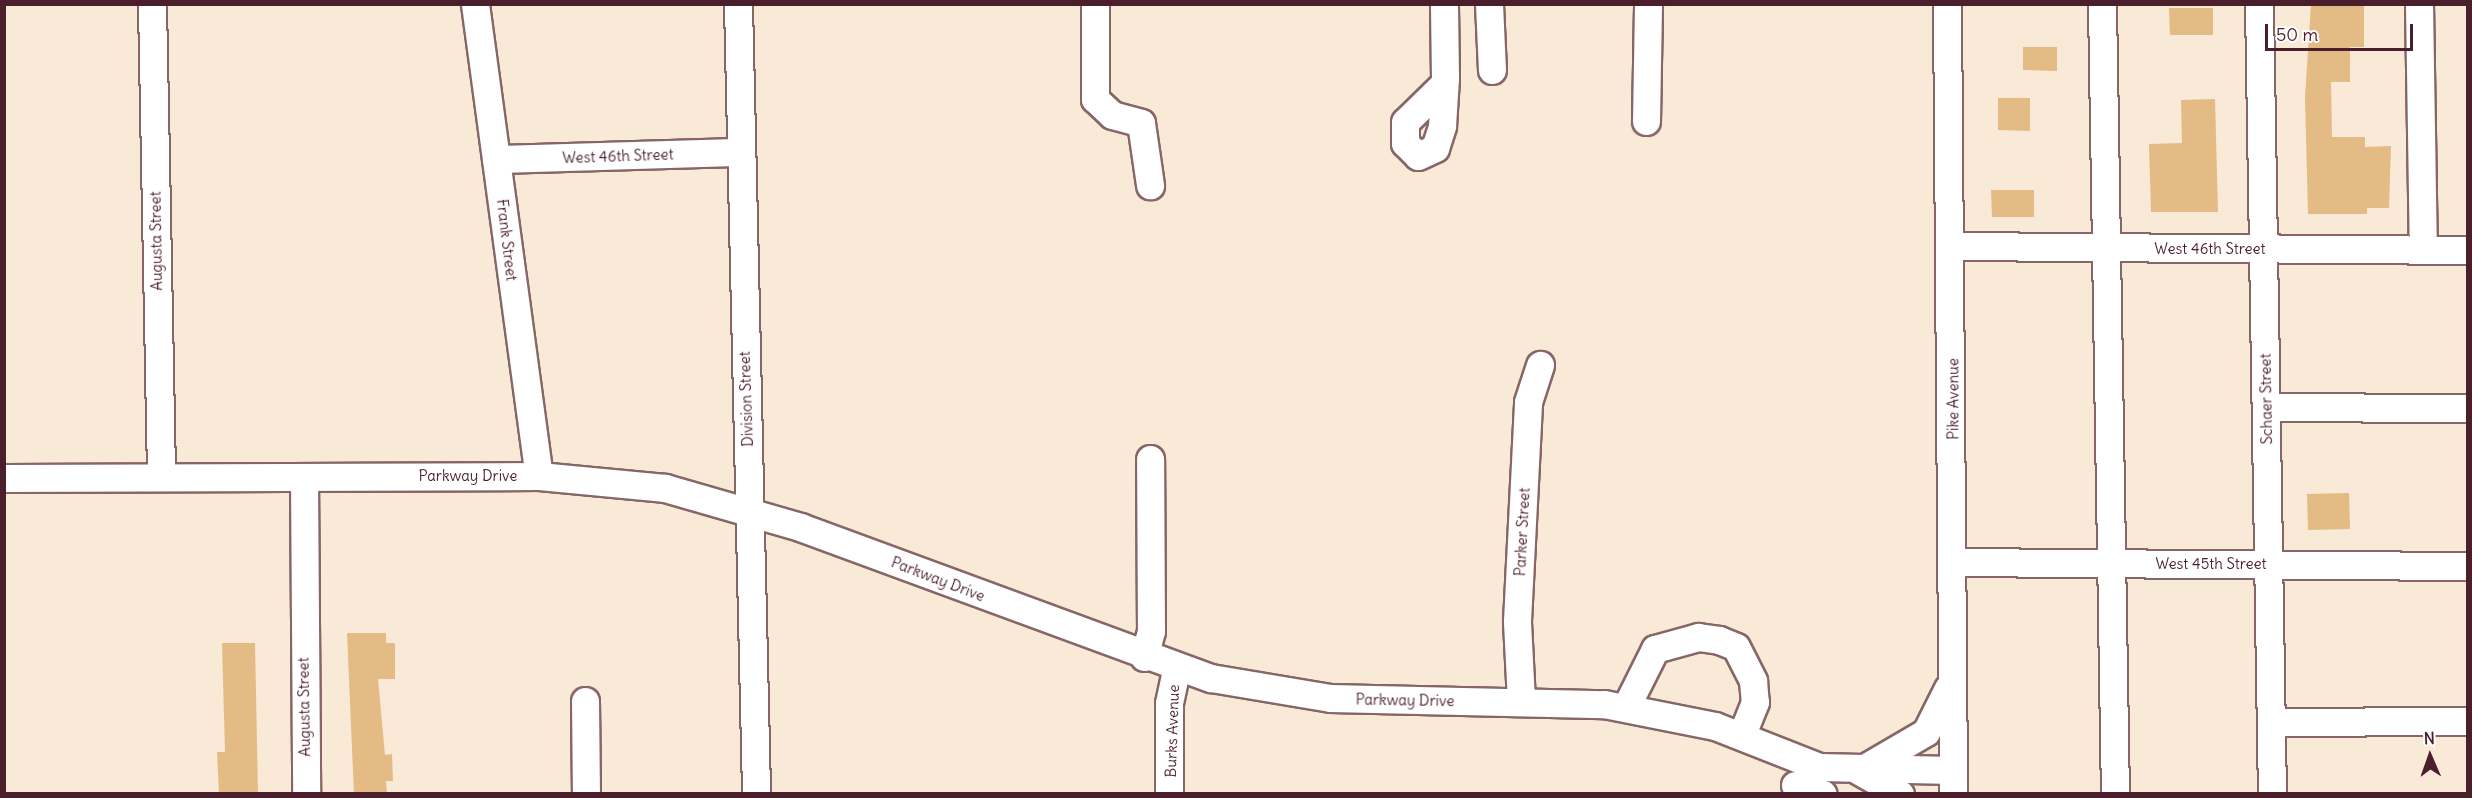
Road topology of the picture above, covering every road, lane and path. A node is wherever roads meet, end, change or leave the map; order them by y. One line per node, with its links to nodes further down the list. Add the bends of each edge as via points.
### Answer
1 (152, 4): 28 (street, Augusta Street)
2 (475, 4): 16 (street, Frank Street)
3 (738, 4): 15 (street, Division Street)
4 (1095, 4): 17 (street, via 1095,99 1112,116 1141,123)
5 (1444, 4): 13 (street)
6 (1489, 4): 12 (street)
7 (1648, 4): 14 (street)
8 (1947, 4): 18 (street, Pike Avenue)
9 (2102, 4): 19 (street)
10 (2259, 4): 20 (street, Schaer Street)
11 (2419, 4): 21 (street)
12 (1492, 70)
13 (1444, 84)
14 (1646, 121)
15 (739, 152): 16 (street, West 46th Street); 31 (street, Division Street)
16 (496, 159): 27 (street, Frank Street)
17 (1150, 185)
18 (1952, 246): 19 (street, West 46th Street); 32 (street, Pike Avenue)
19 (2108, 249): 20 (street, West 46th Street); 33 (street)
20 (2264, 249): 21 (street, West 46th Street); 24 (street, Schaer Street)
21 (2423, 249): 22 (street, West 46th Street)
22 (2468, 249)
23 (1540, 365): 40 (street, Parker Street, via 1528,402 1517,621)
24 (2266, 407): 25 (street); 34 (street, Schaer Street)
25 (2468, 408)
26 (1150, 459): 36 (street, via 1151,631)
27 (539, 476): 29 (street, Parkway Drive); 31 (street, Parkway Drive, via 665,489)
28 (161, 477): 29 (street, Parkway Drive); 30 (street, Parkway Drive)
29 (303, 477): 48 (street, Augusta Street)
30 (4, 478)
31 (749, 510): 36 (street, Parkway Drive); 50 (street, Division Street)
32 (1954, 562): 33 (street, West 45th Street); 38 (street, Pike Avenue)
33 (2108, 564): 34 (street, West 45th Street); 54 (street)
34 (2268, 565): 35 (street, West 45th Street); 42 (street, Schaer Street)
35 (2468, 566)
36 (1144, 657): 37 (street, Parkway Drive)
37 (1176, 669): 40 (street, Parkway Drive, via 1330,698); 51 (street, Burks Avenue, via 1169,703)
38 (1953, 670): 45 (street, Parkway Drive, via 1943,706 1926,732 1901,751); 46 (street, Pike Avenue)
39 (585, 701): 49 (street)
40 (1521, 701): 41 (street, Parkway Drive)
41 (1626, 707): 44 (street, Parkway Drive); 44 (street, via 1655,649 1698,637 1719,640 1736,647 1753,681 1755,702)
42 (2271, 722): 43 (street); 55 (street, Schaer Street)
43 (2468, 722)
44 (1742, 735): 45 (street, Parkway Drive, via 1820,766)
45 (1858, 770): 46 (street, Parkway Drive); 53 (street, Parkway Drive)
46 (1953, 782)
47 (1795, 785): 52 (street)
48 (306, 794)
49 (586, 794)
50 (756, 794)
51 (1169, 794)
52 (1823, 794)
53 (1900, 794)
54 (2115, 794)
55 (2272, 794)

